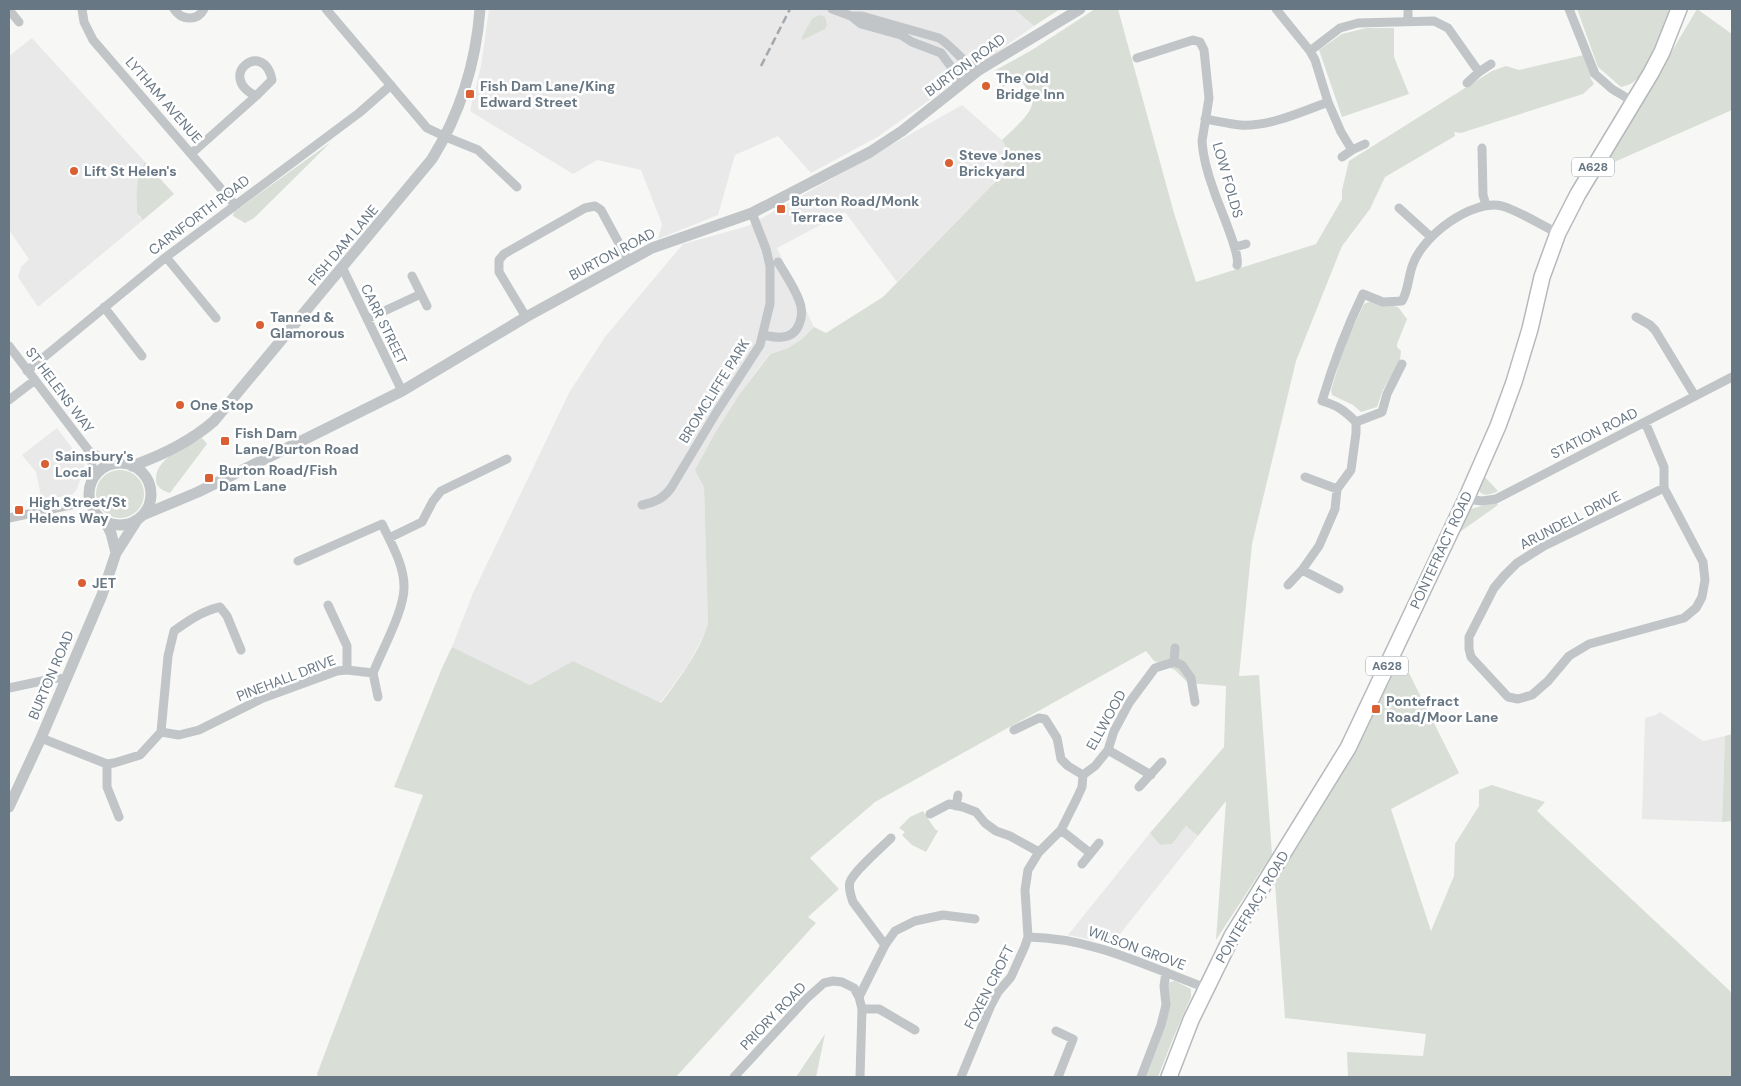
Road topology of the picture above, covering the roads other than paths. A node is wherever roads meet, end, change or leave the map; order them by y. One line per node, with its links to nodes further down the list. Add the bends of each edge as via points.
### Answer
1 (82, 9): 32 (street, LYTHAM AVENUE, via 93,40)
2 (174, 9): 3 (street, via 180,16 189,18 198,16)
3 (204, 9)
4 (326, 9): 22 (street)
5 (480, 9): 28 (street, FISH DAM LANE, via 469,76)
6 (832, 9): 13 (street)
7 (1080, 9): 19 (street, BURTON ROAD)
8 (1276, 9): 16 (street)
9 (1408, 9): 14 (street)
10 (1569, 9): 25 (street, via 1595,74)
11 (1679, 9): 39 (highway, PONTEFRACT ROAD / A628, via 1651,73)
12 (9, 11): 15 (street)
13 (851, 16): 19 (street, via 862,16 939,38); 23 (street, via 861,24 901,35 941,52 952,68)
14 (1408, 21): 16 (street, via 1358,22 1331,34); 20 (street, via 1434,22 1448,28)
15 (19, 22)
16 (1310, 52): 26 (street)
17 (1137, 58): 27 (street, LOW FOLDS, via 1192,40 1200,42 1208,83)
18 (1491, 64): 20 (street)
19 (979, 70): 23 (street, BURTON ROAD)
20 (1479, 72): 21 (street)
21 (1467, 83)
22 (391, 85): 28 (street, via 427,128); 35 (street, CARNFORTH ROAD, via 359,113)
23 (958, 86): 38 (street, BURTON ROAD, via 870,152)
24 (256, 96): 32 (street)
25 (1627, 98)
26 (1328, 102): 27 (street, via 1260,124 1240,125); 31 (street)
27 (1206, 118): 42 (street, LOW FOLDS, via 1202,148 1213,189)
28 (446, 137): 34 (street, via 478,150); 47 (street, FISH DAM LANE)
29 (1364, 144): 31 (street)
30 (1482, 148): 36 (street)
31 (1352, 150): 33 (street)
32 (192, 153): 35 (street, LYTHAM AVENUE)
33 (1342, 157)
34 (518, 187)
35 (235, 205): 43 (street, CARNFORTH ROAD)
36 (1486, 206): 39 (street, via 1502,206); 40 (street, via 1456,217)
37 (1399, 208): 40 (street)
38 (752, 213): 44 (street, BURTON ROAD, via 664,243); 56 (street, BROMCLIFFE PARK, via 770,266 770,304)
39 (1558, 233): 78 (highway, PONTEFRACT ROAD / A628, via 1542,277 1507,404)
40 (1431, 237): 66 (street, via 1413,263 1402,301 1383,302 1363,294 1346,329 1322,401 1343,409)
41 (1246, 244): 42 (street)
42 (1235, 247): 46 (street, LOW FOLDS)
43 (166, 257): 51 (street, CARNFORTH ROAD); 53 (street)
44 (628, 260): 54 (street, BURTON ROAD); 54 (street, via 601,210 595,206 585,208 504,254 499,260 499,272)
45 (778, 262): 56 (street, via 799,300 801,319 798,328 784,338)
46 (1237, 265)
47 (343, 269): 55 (street, CARR STREET); 69 (street, FISH DAM LANE, via 214,421)
48 (412, 276): 49 (street)
49 (421, 294): 50 (street); 55 (street)
50 (427, 306)
51 (104, 307): 58 (street); 60 (street, CARNFORTH ROAD)
52 (1636, 317): 64 (street, via 1655,330)
53 (216, 318)
54 (526, 318): 63 (street, BURTON ROAD)
55 (367, 319): 63 (street, CARR STREET)
56 (763, 335): 81 (street, BROMCLIFFE PARK, via 754,355 671,488 664,497)
57 (9, 346): 60 (street, ST HELENS WAY)
58 (142, 356)
59 (1402, 364): 66 (street, via 1382,412)
60 (27, 371): 62 (street, ST HELENS WAY)
61 (1732, 377): 64 (street, STATION ROAD)
62 (35, 380): 65 (street); 68 (street, ST HELENS WAY)
63 (402, 391): 80 (street, BURTON ROAD)
64 (1696, 396): 67 (street, STATION ROAD)
65 (9, 400)
66 (1356, 422): 77 (street, via 1351,470)
67 (1645, 422): 76 (street, ARUNDELL DRIVE, via 1664,467); 78 (street, STATION ROAD, via 1496,499)
68 (89, 451): 71 (street, ST HELENS WAY); 74 (street, ST HELENS WAY)
69 (160, 456): 72 (street, FISH DAM LANE); 75 (street, FISH DAM LANE)
70 (507, 458): 85 (street, via 441,491 422,522)
71 (113, 464): 72 (street); 74 (street)
72 (132, 466): 75 (street)
73 (1305, 477): 77 (street)
74 (93, 479): 79 (street)
75 (148, 483): 80 (street, via 159,496); 82 (street, via 150,502)
76 (1664, 488): 76 (street, ARUNDELL DRIVE, via 1544,546 1517,564 1494,588 1469,637 1469,649 1472,657 1508,697 1518,699 1532,695 1569,656 1590,644 1684,618 1696,608 1704,589 1703,562)
77 (1338, 489): 88 (street, via 1336,509 1319,546)
78 (1466, 499): 125 (highway, PONTEFRACT ROAD / A628, via 1348,748 1235,931)
79 (90, 501): 83 (street); 84 (street)
80 (176, 502): 82 (street, BURTON ROAD)
81 (642, 505)
82 (140, 517): 84 (street, via 121,525); 86 (street, BURTON ROAD)
83 (9, 518)
84 (105, 521): 86 (street)
85 (389, 538): 87 (street, via 382,524); 96 (street, via 404,586 399,610)
86 (116, 553): 97 (street, BURTON ROAD)
87 (298, 561)
88 (1302, 570): 89 (street); 90 (street)
89 (1288, 585)
90 (1339, 589)
91 (328, 605): 95 (street, via 346,646)
92 (1175, 648): 94 (street)
93 (241, 650): 102 (street, via 220,607 194,617 174,631 168,656)
94 (1174, 662): 100 (street, via 1182,665 1191,678); 104 (street, ELLWOOD, via 1155,668 1129,703 1114,730)
95 (348, 670): 96 (street, PINEHALL DRIVE); 102 (street, PINEHALL DRIVE, via 336,670 263,698 200,730 179,735)
96 (373, 673): 99 (street)
97 (66, 679): 98 (street, via 56,678); 103 (street, BURTON ROAD)
98 (9, 688)
99 (378, 697)
100 (1195, 702)
101 (1014, 730): 107 (street, via 1039,718 1045,719 1057,738 1060,759)
102 (161, 732): 106 (street, via 140,755)
103 (41, 738): 106 (street); 112 (street, BURTON ROAD)
104 (1108, 750): 107 (street, ELLWOOD); 108 (street)
105 (1162, 762): 108 (street)
106 (107, 764): 114 (street, via 107,787)
107 (1083, 775): 115 (street, via 1082,787)
108 (1151, 775): 109 (street)
109 (1139, 788)
110 (958, 795): 111 (street)
111 (956, 806): 113 (street, via 949,804); 118 (street, via 976,812 996,831)
112 (9, 807)
113 (930, 814)
114 (119, 818)
115 (1061, 830): 118 (street); 119 (street)
116 (891, 838): 123 (street, via 849,883 853,902)
117 (1099, 843): 119 (street)
118 (1039, 852): 122 (street, via 1028,870 1025,890)
119 (1090, 853): 120 (street)
120 (1082, 864)
121 (975, 919): 123 (street, via 943,915 915,921 895,931)
122 (1028, 937): 124 (street, WILSON GROVE, via 1063,939 1094,946); 132 (street, FOXEN CROFT, via 1015,969 991,1005)
123 (885, 945): 126 (street)
124 (1166, 972): 125 (street, WILSON GROVE); 134 (street, via 1166,1005)
125 (1206, 988): 135 (highway, PONTEFRACT ROAD / A628)
126 (859, 997): 127 (street); 130 (street, PRIORY ROAD, via 854,988 842,982 824,983)
127 (862, 1009): 128 (street, via 878,1010); 131 (street)
128 (915, 1030)
129 (1056, 1031): 133 (street, via 1073,1039)
130 (734, 1077)
131 (860, 1077)
132 (961, 1077)
133 (1058, 1077)
134 (1141, 1077)
135 (1169, 1077)

